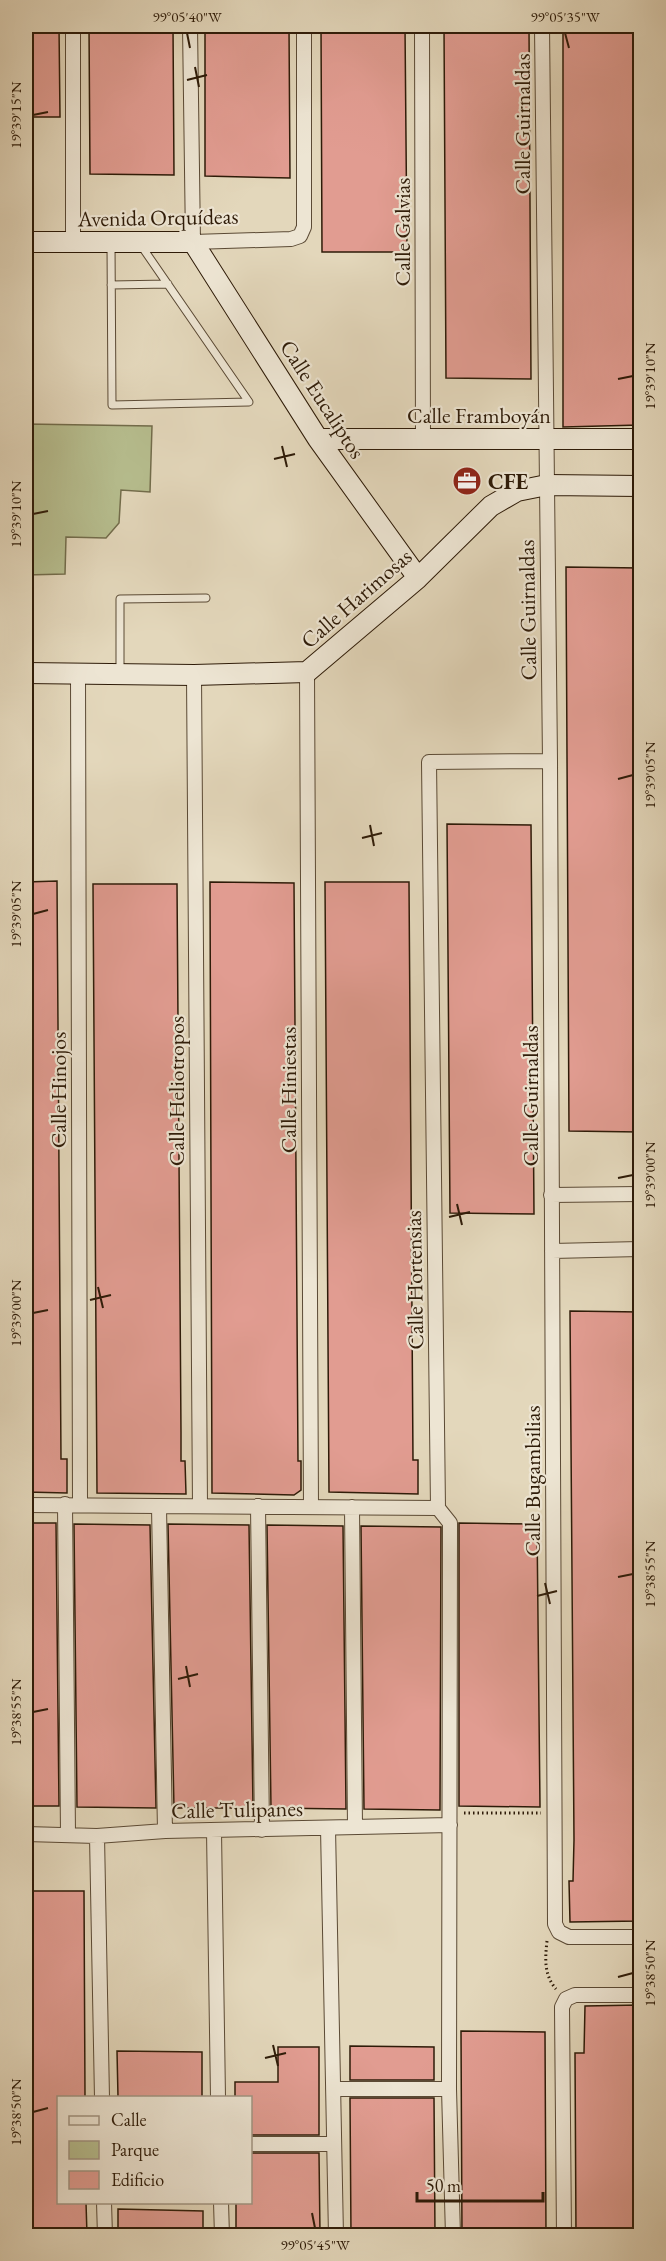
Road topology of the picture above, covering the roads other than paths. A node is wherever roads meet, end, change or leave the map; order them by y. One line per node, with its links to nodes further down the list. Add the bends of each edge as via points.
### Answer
1 (73, 26): 10 (street)
2 (190, 26): 9 (street)
3 (304, 26): 9 (street, Avenida Orquídeas, via 304,227 300,236)
4 (422, 26): 14 (street, Calle Galvias)
5 (542, 26): 15 (street, Calle Guirnaldas)
6 (26, 242): 10 (street, Avenida Orquídeas)
7 (111, 242): 8 (street, Avenida Orquídeas); 10 (street, Avenida Orquídeas); 12 (lane)
8 (139, 242): 9 (street, Avenida Orquídeas); 11 (lane)
9 (193, 242): 13 (street, Calle Eucaliptos)
10 (73, 243)
11 (168, 284): 12 (lane); 12 (lane, via 249,402 112,405)
12 (111, 285)
13 (318, 439): 14 (street, Calle Framboyán); 19 (street, Calle Eucaliptos)
14 (423, 439): 15 (street, Calle Framboyán)
15 (546, 439): 16 (street, Calle Framboyán); 17 (street, Calle Guirnaldas)
16 (640, 439)
17 (547, 485): 18 (street, Calle Harimosas); 19 (street, Calle Harimosas, via 517,491 491,506); 26 (street, Calle Guirnaldas)
18 (640, 486)
19 (418, 578): 21 (street, Calle Harimosas)
20 (206, 598): 24 (lane, via 120,599)
21 (307, 672): 25 (street, Calle Harimosas); 37 (street, Calle Hiniestas)
22 (26, 673): 23 (street, Calle Harimosas)
23 (78, 674): 24 (street, Calle Harimosas); 33 (street, Calle Hinojos)
24 (120, 674): 25 (street, Calle Harimosas)
25 (194, 675): 34 (street, Calle Heliotropos)
26 (550, 761): 28 (street, Calle Guirnaldas); 39 (street, Calle Hortensias, via 429,762)
27 (640, 1194): 28 (street, Calle Guirnaldas)
28 (551, 1195): 30 (street, Calle Guirnaldas)
29 (640, 1249): 30 (street)
30 (552, 1251): 49 (street, Calle Bugambilias, via 555,1924 559,1932 569,1937)
31 (26, 1504): 32 (street)
32 (65, 1504): 33 (street); 47 (street)
33 (80, 1505): 36 (street)
34 (200, 1506): 35 (street); 36 (street)
35 (258, 1506): 37 (street); 43 (street)
36 (159, 1507): 44 (street)
37 (311, 1507): 38 (street)
38 (352, 1507): 39 (street); 41 (street)
39 (438, 1508): 40 (street, via 450,1523)
40 (450, 1819): 41 (street, Calle Tulipanes); 52 (street)
41 (355, 1827): 42 (street, Calle Tulipanes)
42 (328, 1828): 43 (street, Calle Tulipanes); 51 (street)
43 (262, 1830): 45 (street, Calle Tulipanes)
44 (165, 1831): 45 (street, Calle Tulipanes); 48 (street, Calle Tulipanes)
45 (214, 1831): 54 (street)
46 (26, 1834): 47 (street, Calle Tulipanes)
47 (68, 1834): 48 (street, Calle Tulipanes)
48 (97, 1836): 53 (street)
49 (640, 1936)
50 (640, 1995): 63 (street, via 575,1995 566,1999 562,2007)
51 (333, 2089): 52 (street); 56 (street)
52 (449, 2089): 62 (street)
53 (102, 2096)
54 (218, 2096)
55 (252, 2144): 56 (street)
56 (334, 2144): 61 (street)
57 (104, 2204): 59 (street)
58 (221, 2204): 60 (street)
59 (105, 2235)
60 (222, 2235)
61 (336, 2235)
62 (453, 2235)
63 (564, 2235)

